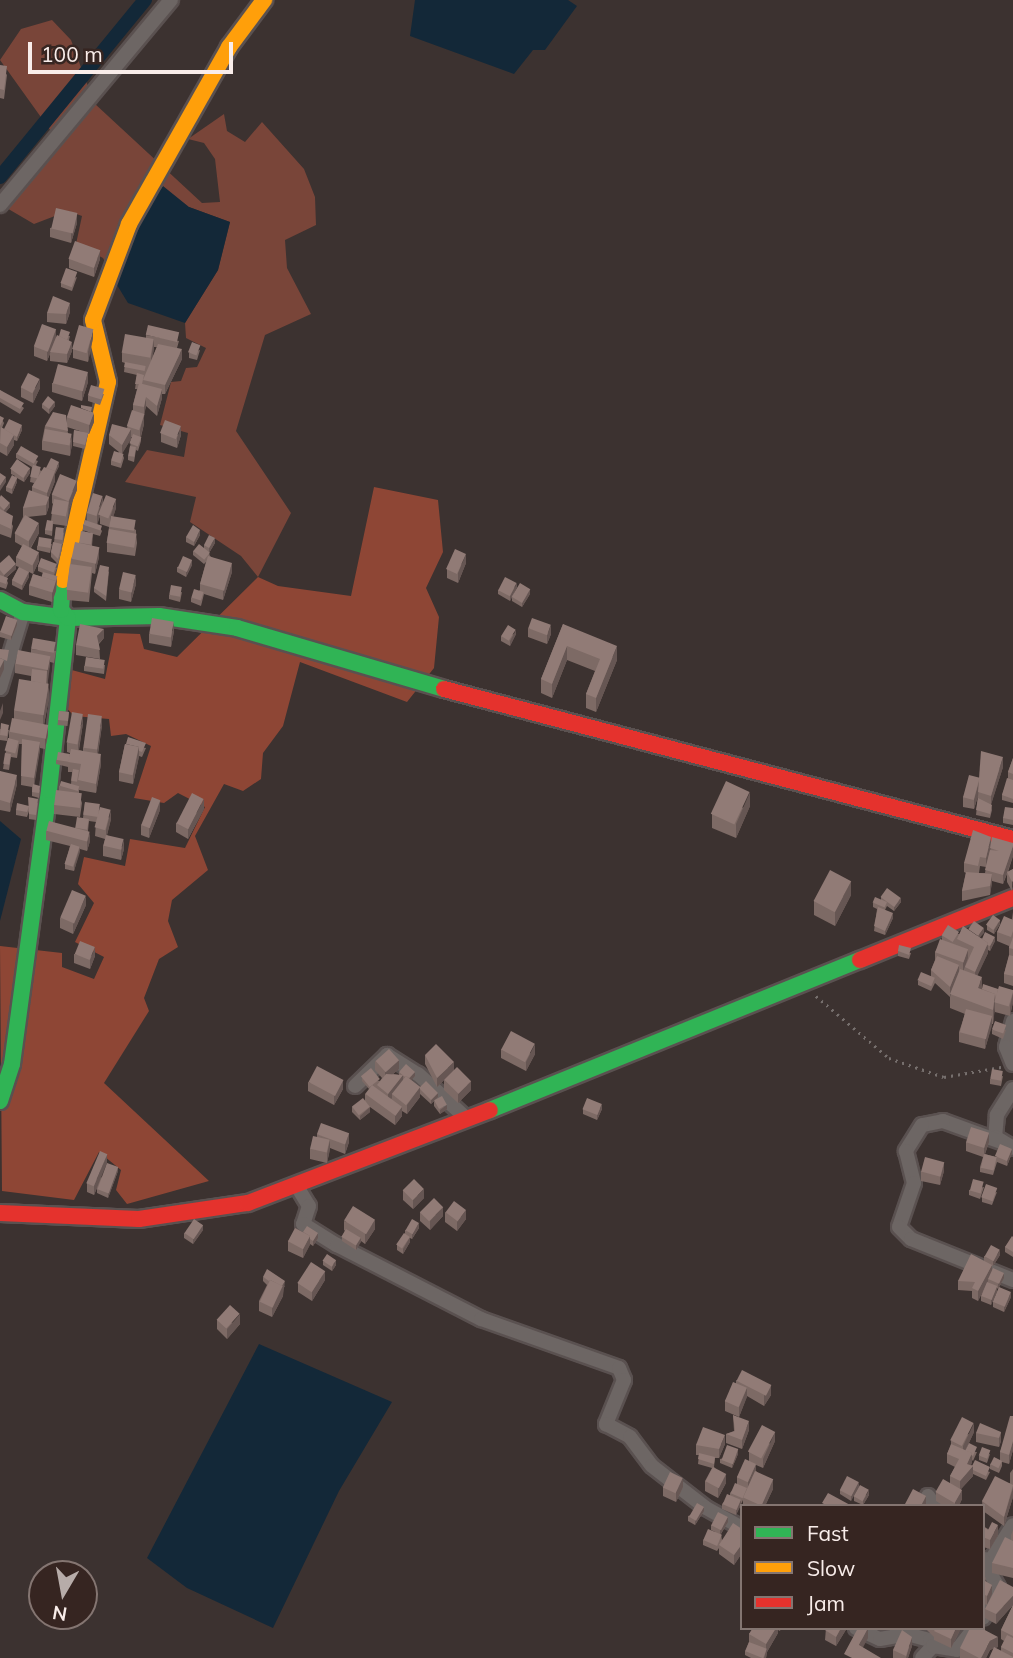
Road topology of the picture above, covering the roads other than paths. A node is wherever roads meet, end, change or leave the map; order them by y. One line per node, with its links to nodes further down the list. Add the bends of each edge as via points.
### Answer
1 (172, 0): 3 (street)
2 (264, 0): 6 (street, via 229,47 129,224 93,320 108,382 62,571 61,610)
3 (0, 205)
4 (0, 600): 5 (street)
5 (23, 612): 6 (street); 7 (street)
6 (68, 618): 8 (street, via 159,616 237,628 512,709); 14 (street, via 12,1063)
7 (0, 688)
8 (1013, 839)
9 (1006, 907): 15 (street, via 792,983)
10 (1013, 1021): 11 (street, via 1006,1047)
11 (1013, 1064)
12 (355, 1086): 15 (street, via 387,1055 418,1074)
13 (1013, 1088): 16 (street, via 997,1115 995,1137)
14 (0, 1101)
15 (466, 1118): 17 (street)
16 (1007, 1145): 19 (street, via 943,1121 922,1125 906,1150 914,1184 899,1227 911,1239)
17 (298, 1188): 18 (street, via 248,1203 139,1219); 21 (street, via 309,1206 303,1224 337,1245 481,1319 618,1368 624,1380 606,1424 630,1437 652,1466 706,1508)
18 (0, 1213)
19 (1013, 1280)
20 (1013, 1525): 22 (street, via 991,1559)
21 (740, 1527)
22 (985, 1559)
23 (985, 1562): 24 (street, via 999,1587)
24 (985, 1614)
25 (860, 1630): 27 (street, via 880,1639 916,1635)
26 (972, 1630): 27 (street, via 957,1650)
27 (933, 1646): 28 (street)
28 (922, 1658)

